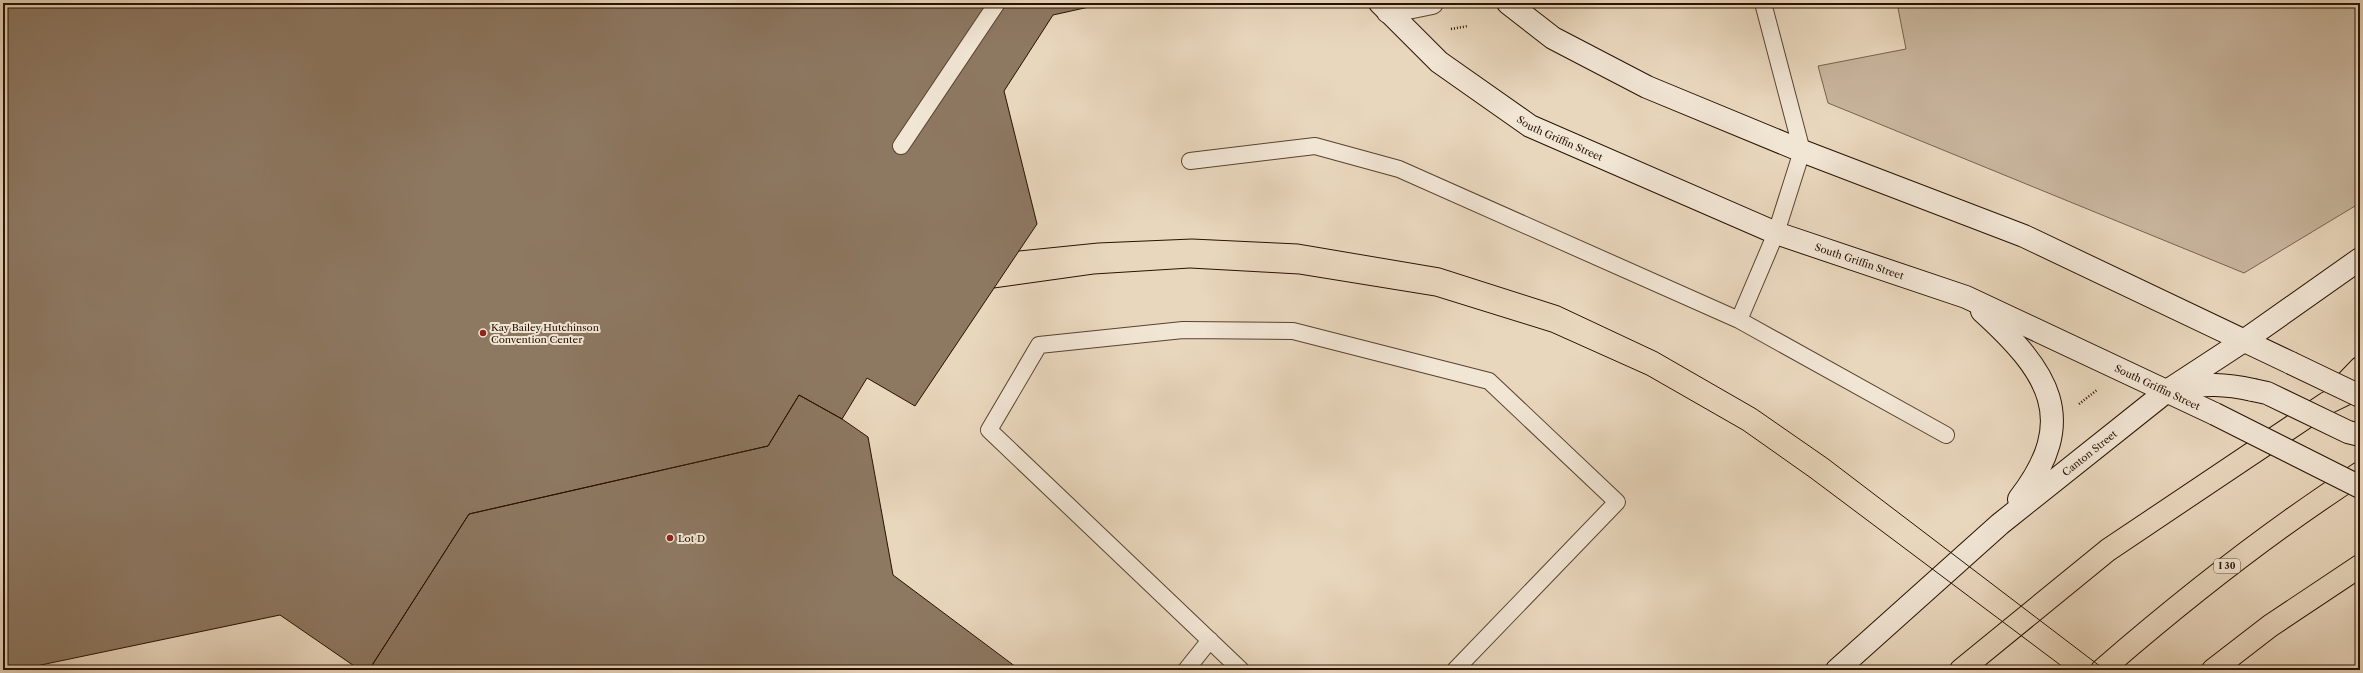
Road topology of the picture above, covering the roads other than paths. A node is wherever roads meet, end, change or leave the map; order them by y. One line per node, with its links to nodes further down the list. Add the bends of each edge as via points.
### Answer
1 (997, 3): 6 (lane)
2 (1432, 3): 5 (main road)
3 (1508, 3): 7 (main road, via 1552,38 1641,83)
4 (1763, 3): 7 (lane)
5 (1384, 8): 9 (main road, South Griffin Street, via 1439,62 1530,126)
6 (901, 146)
7 (1802, 151): 9 (lane); 13 (main road, via 2024,236)
8 (1190, 161): 12 (lane, via 1315,146 1399,169)
9 (1776, 233): 11 (main road, South Griffin Street); 12 (lane)
10 (2360, 259): 13 (main road, Canton Street)
11 (1966, 297): 16 (main road, South Griffin Street); 23 (main road, via 2011,338 2036,369 2053,411 2051,443 2034,480)
12 (1739, 320): 20 (lane)
13 (2245, 340): 16 (main road, Canton Street); 17 (main road, bridge)
14 (2360, 368): 18 (highway)
15 (2360, 387): 18 (highway)
16 (2167, 391): 19 (main road, bridge, via 2200,384 2230,384 2267,393 2348,432); 22 (main road, South Griffin Street, bridge); 23 (main road, Canton Street)
17 (2360, 396)
18 (2326, 403): 30 (highway, via 2108,550)
19 (2360, 434)
20 (1946, 435)
21 (2360, 473): 31 (highway, I 30, via 2299,512 2192,592)
22 (2360, 487)
23 (2000, 524): 29 (main road, Canton Street)
24 (2360, 566): 32 (highway, via 2270,626)
25 (1210, 640): 26 (lane); 27 (lane); 28 (lane, via 989,430 1039,345 1183,330 1292,331 1489,381 1617,502)
26 (1186, 670)
27 (1241, 670)
28 (1455, 670)
29 (1837, 670)
30 (1961, 670)
31 (2102, 670)
32 (2213, 670)

